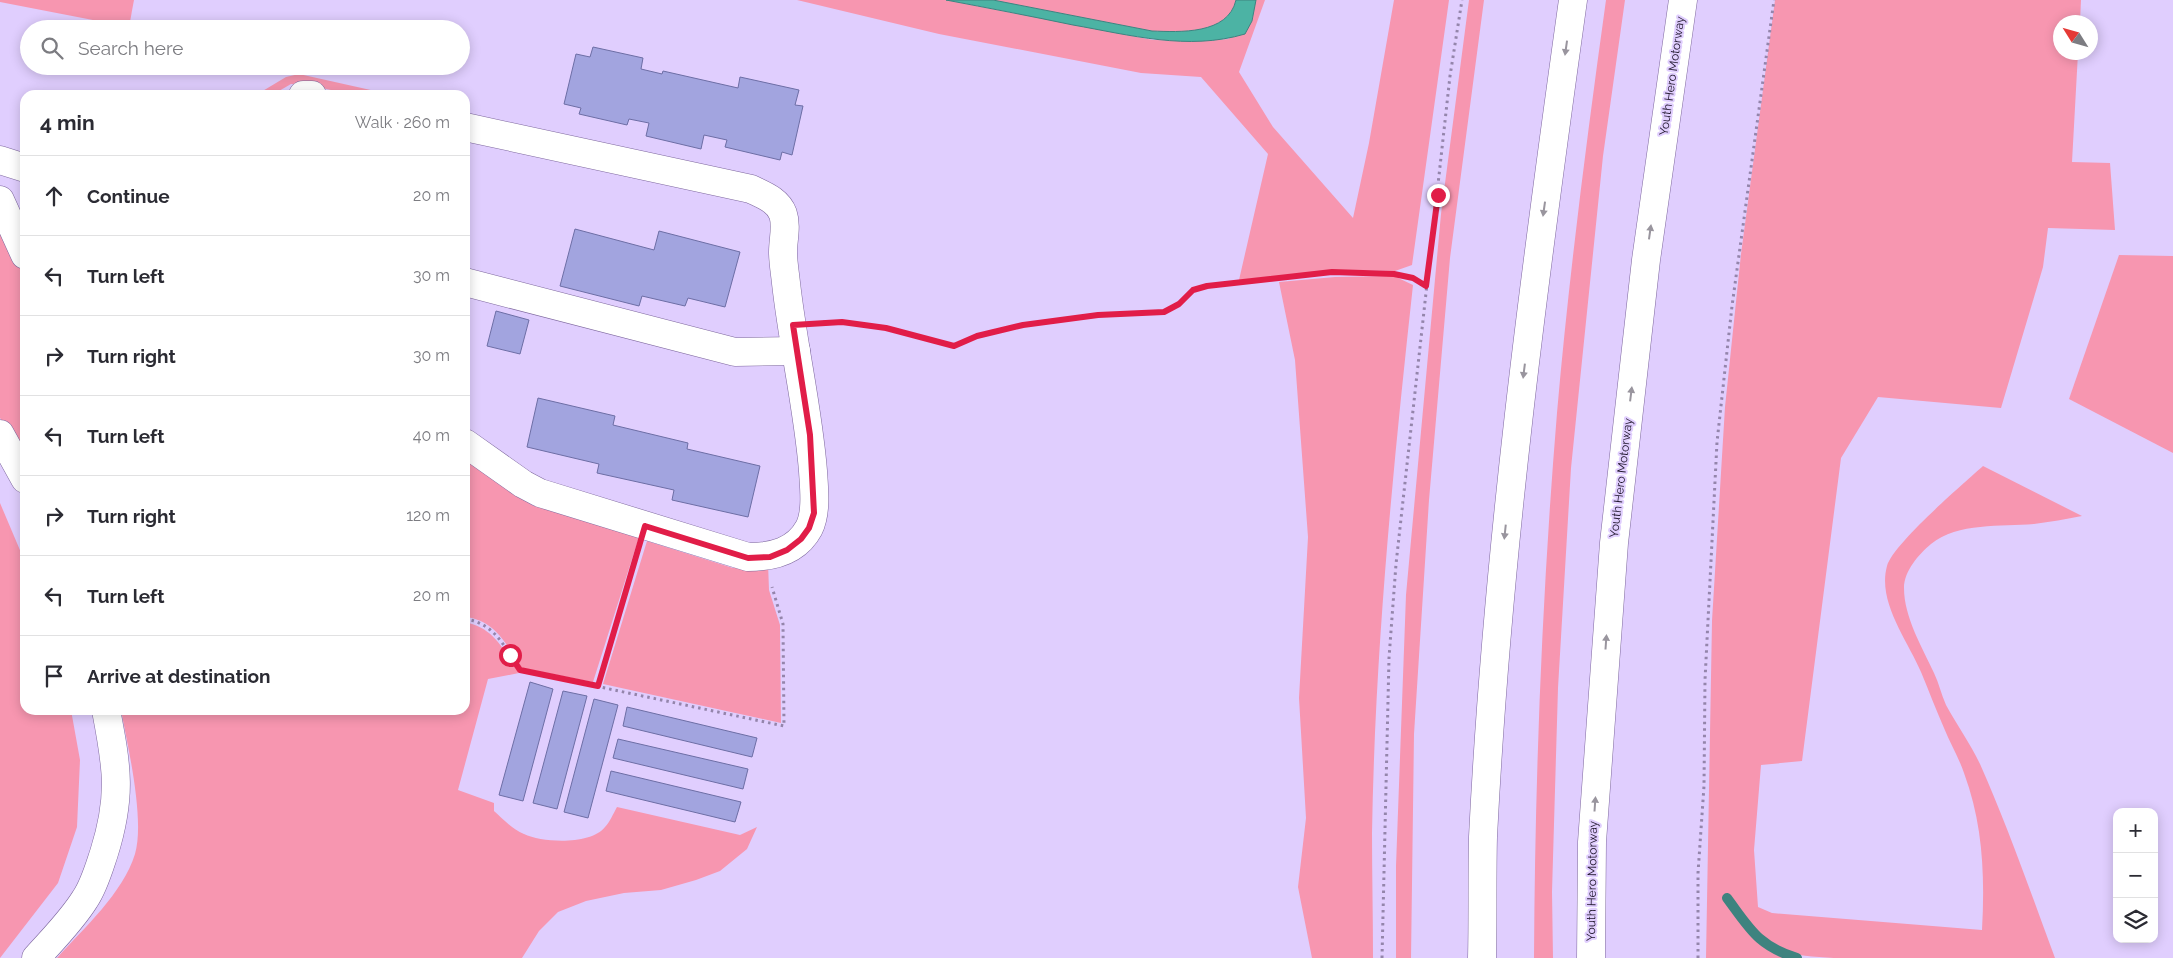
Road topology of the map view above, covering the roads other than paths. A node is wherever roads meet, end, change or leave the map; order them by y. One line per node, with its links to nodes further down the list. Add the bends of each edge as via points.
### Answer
1 (1572, 0): 15 (main road, one-way to 15, via 1538,246 1505,533 1483,838)
2 (1683, 0): 16 (main road, Youth Hero Motorway, one-way to 2, via 1592,842 1614,543 1646,260)
3 (470, 128): 9 (main road, via 751,189 778,204 783,214 784,261)
4 (0, 160): 5 (main road)
5 (20, 166)
6 (0, 200): 7 (main road)
7 (20, 244)
8 (470, 283): 9 (main road, via 735,352)
9 (794, 338): 11 (main road, via 810,435 814,513 801,539 770,557 748,558 540,493)
10 (0, 434): 12 (main road)
11 (470, 447)
12 (20, 470)
13 (107, 715): 14 (main road, via 116,763 116,799 111,830 86,899)
14 (36, 958)
15 (1482, 958)
16 (1591, 958)

